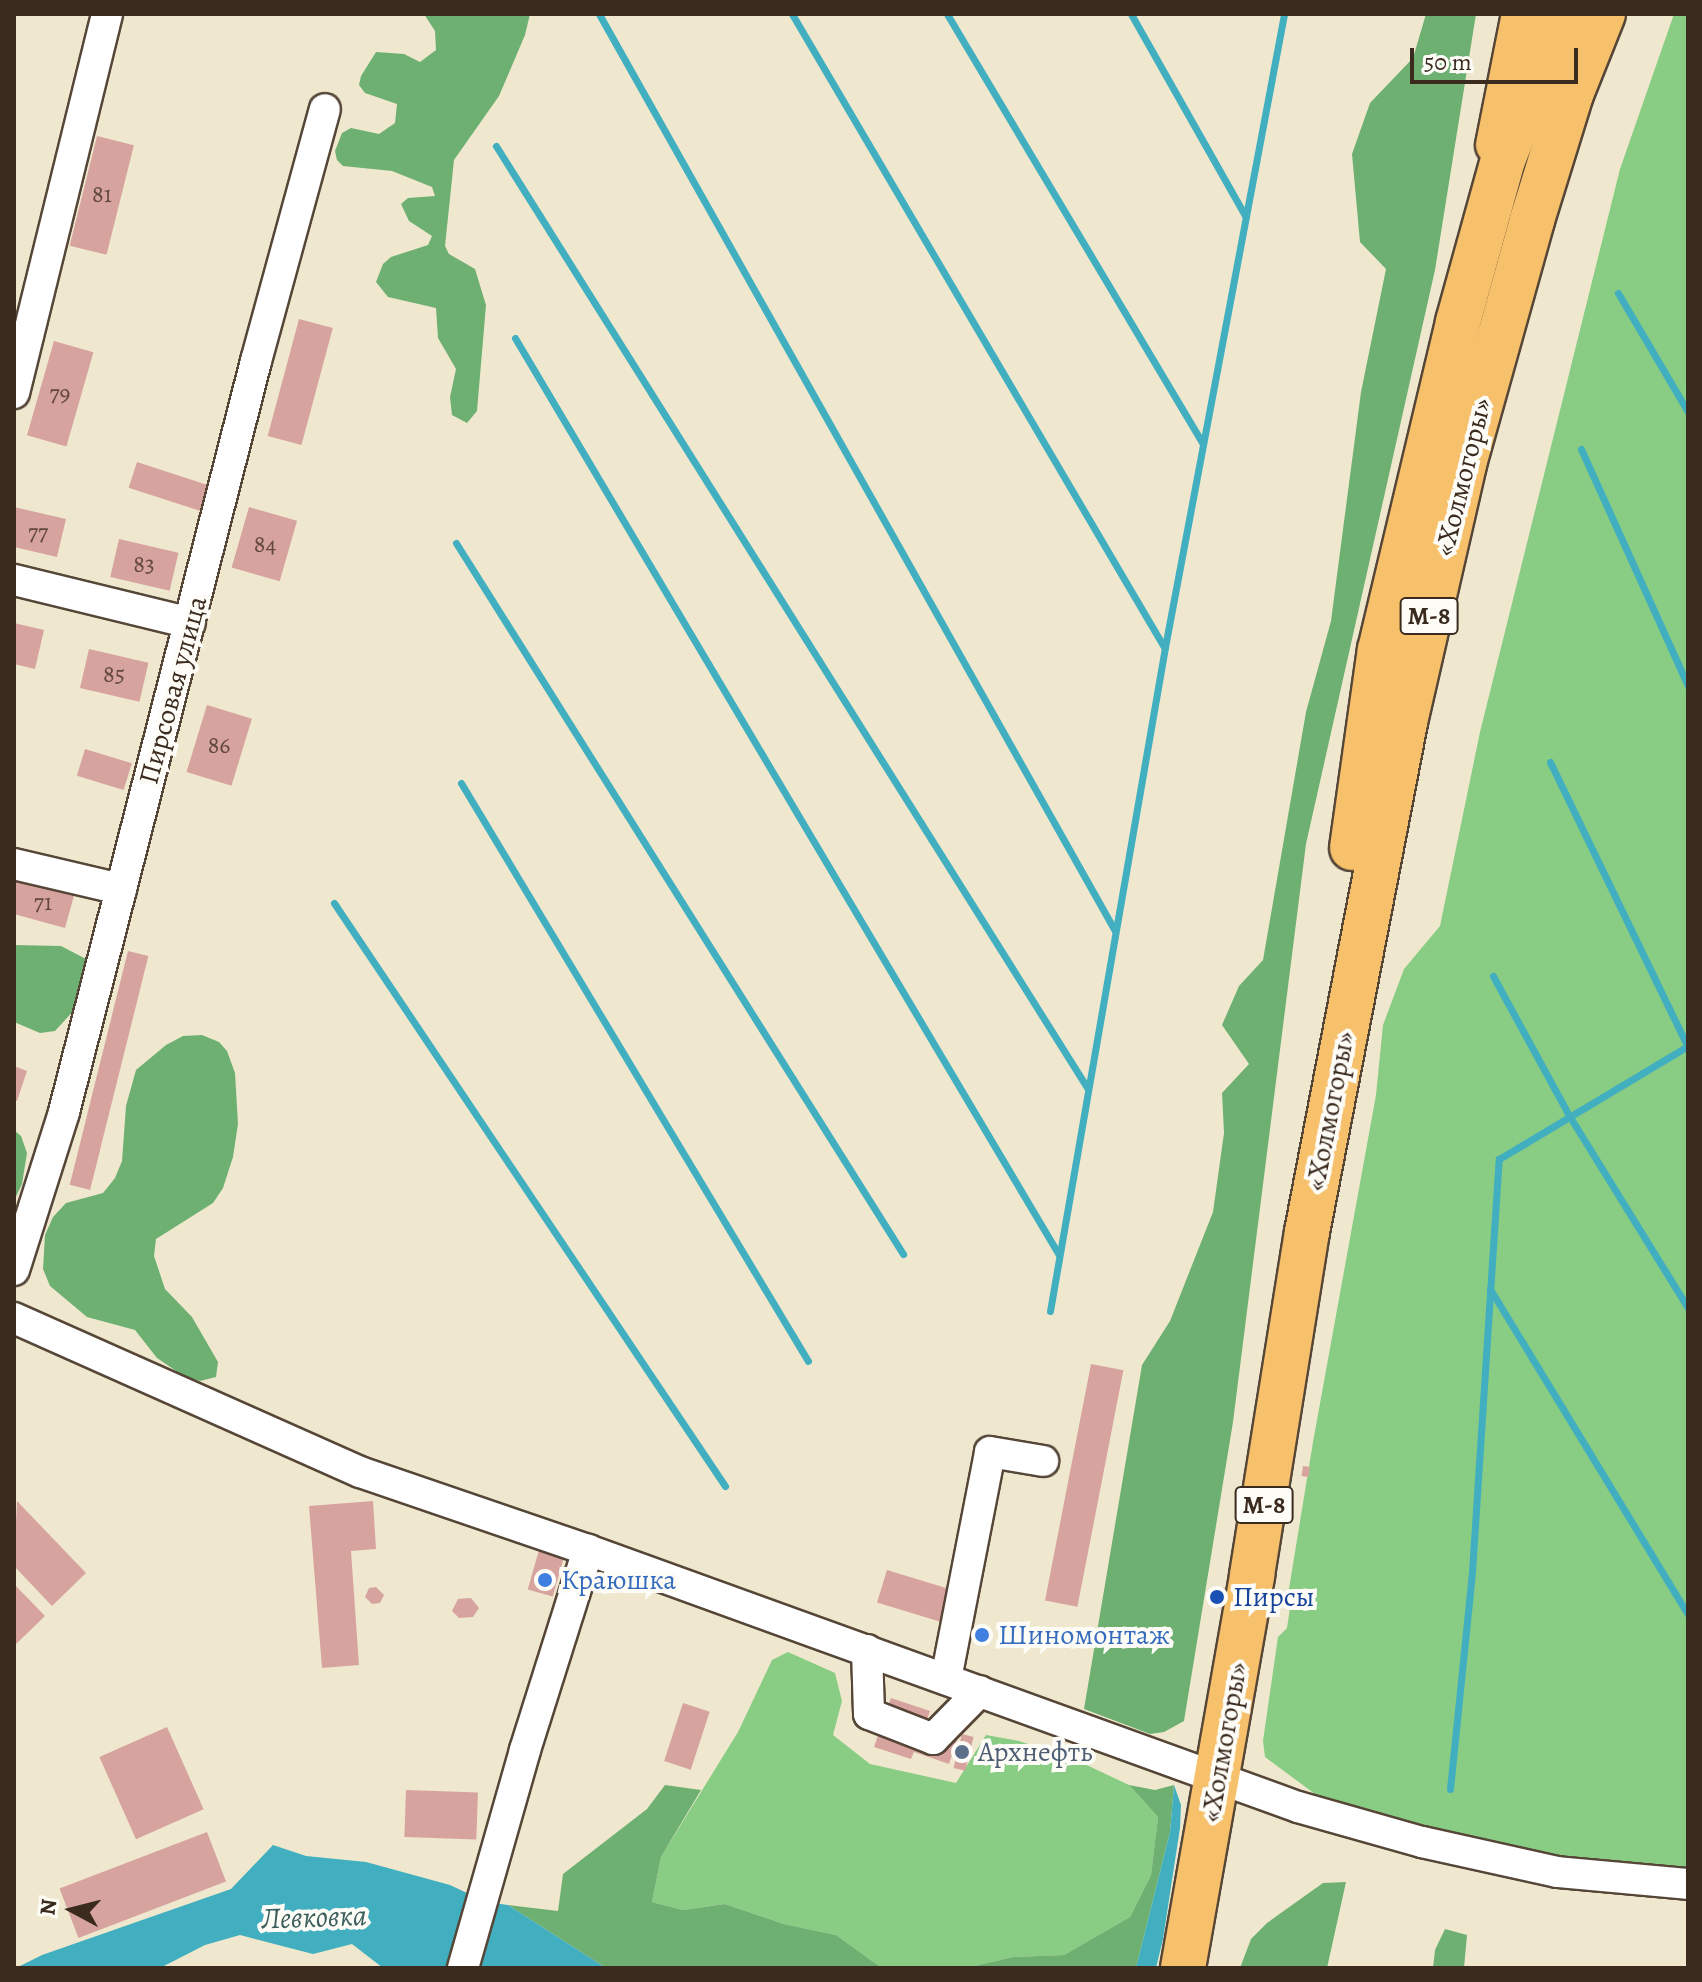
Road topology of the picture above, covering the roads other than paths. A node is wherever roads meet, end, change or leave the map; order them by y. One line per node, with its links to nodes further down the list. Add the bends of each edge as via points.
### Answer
1 (107, 14): 7 (street)
2 (1521, 14): 6 (main road)
3 (1561, 14): 6 (highway, «Холмогоры», via 1503,160)
4 (1603, 14): 12 (highway, «Холмогоры» / М-8, via 1571,94 1532,220 1464,464 1405,722)
5 (325, 109): 9 (street, Пирсовая улица)
6 (1458, 322): 12 (highway, «Холмогоры» / М-8, via 1380,650 1342,917)
7 (14, 393)
8 (14, 580): 9 (street)
9 (190, 623): 11 (street, Пирсовая улица)
10 (14, 864): 11 (street)
11 (121, 889): 13 (street, Пирсовая улица, via 64,1112)
12 (1307, 1232): 20 (highway, «Холмогоры» / М-8)
13 (14, 1270)
14 (14, 1318): 16 (street, via 360,1472)
15 (1043, 1461): 18 (street, via 990,1452)
16 (588, 1550): 17 (street); 22 (street)
17 (867, 1650): 18 (street); 19 (street, via 869,1714 933,1739)
18 (946, 1679): 19 (street)
19 (980, 1691): 20 (street)
20 (1218, 1777): 21 (street, via 1298,1807 1476,1854 1557,1872); 23 (highway, «Холмогоры»)
21 (1688, 1884)
22 (463, 1968)
23 (1183, 1968)

